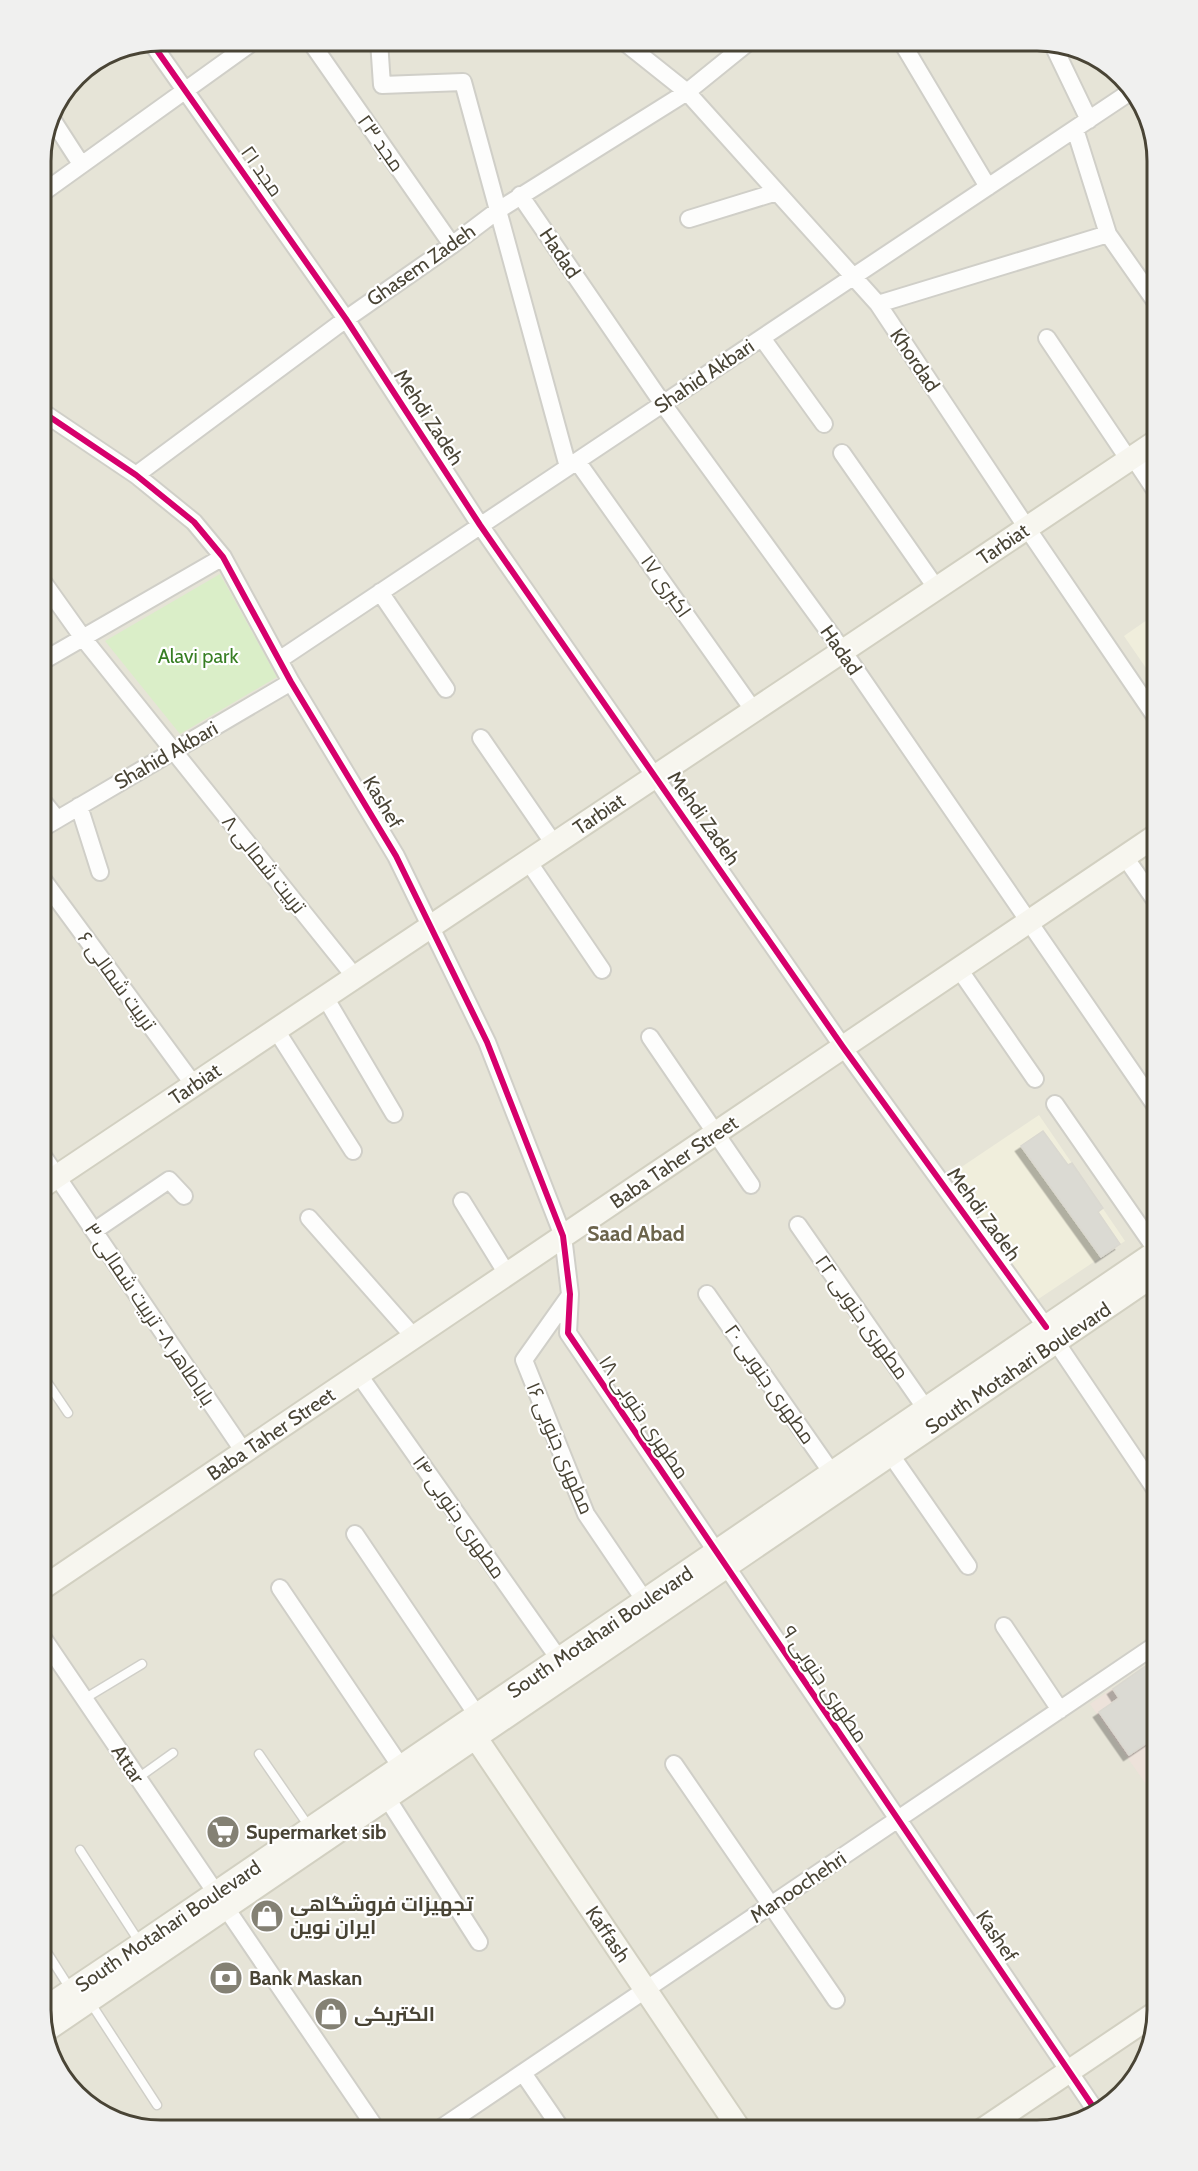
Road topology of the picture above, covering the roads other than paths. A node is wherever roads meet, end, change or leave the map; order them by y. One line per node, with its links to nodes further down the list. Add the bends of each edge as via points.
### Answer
1 (158, 51): 9 (street, مجد ۲۱)
2 (239, 51): 9 (street)
3 (318, 51): 22 (street, مجد ۲۳)
4 (380, 51): 19 (street, اکبری ۱۷, via 382,85 463,82)
5 (636, 51): 10 (street, Khordad)
6 (740, 51): 10 (street, Ghasem Zadeh)
7 (907, 51): 16 (street)
8 (1056, 53): 12 (street)
9 (185, 89): 14 (street); 26 (street, مجد ۲۱)
10 (687, 92): 17 (street, Khordad); 18 (street, Ghasem Zadeh)
11 (1125, 95): 12 (street, Shahid Akbari)
12 (1082, 124): 16 (street, Shahid Akbari); 21 (street)
13 (57, 126): 14 (street)
14 (81, 164): 15 (street)
15 (51, 186)
16 (988, 187): 23 (street, Shahid Akbari)
17 (777, 192): 20 (street); 23 (street, Khordad)
18 (520, 195): 19 (street, Ghasem Zadeh); 29 (street, Hadad)
19 (497, 211): 22 (street, Ghasem Zadeh); 35 (street, اکبری ۱۷)
20 (689, 219)
21 (1108, 234): 24 (street); 25 (street)
22 (452, 245): 26 (street, Ghasem Zadeh)
23 (853, 277): 25 (street, Khordad); 27 (street, Shahid Akbari)
24 (1147, 289)
25 (878, 304): 39 (street, Khordad)
26 (345, 319): 36 (street, Ghasem Zadeh); 38 (street, Mehdi Zadeh)
27 (762, 338): 29 (street, Shahid Akbari); 31 (street)
28 (1047, 338): 34 (street)
29 (663, 404): 35 (street, Shahid Akbari); 45 (street, Hadad)
30 (51, 421): 36 (street, Kashef)
31 (824, 424)
32 (1147, 448): 34 (street, Tarbiat)
33 (842, 453): 41 (street)
34 (1131, 459): 37 (street); 39 (street, Tarbiat)
35 (573, 464): 38 (street, Shahid Akbari); 51 (street, اکبری ۱۷)
36 (136, 475): 40 (street, Kashef, via 194,522)
37 (1147, 479)
38 (480, 525): 42 (street, Shahid Akbari); 54 (street, Mehdi Zadeh)
39 (1027, 528): 41 (street, Tarbiat); 50 (street, Khordad)
40 (223, 557): 44 (street); 47 (street, Kashef)
41 (937, 589): 45 (street, Tarbiat)
42 (380, 592): 47 (street, Shahid Akbari); 49 (street)
43 (51, 593): 44 (street, تربیت شمالی ۸)
44 (83, 638): 46 (street); 53 (street, تربیت شمالی ۸)
45 (843, 651): 51 (street, Tarbiat); 66 (street, Hadad)
46 (51, 656)
47 (279, 660): 48 (street, Kashef)
48 (291, 682): 53 (street, Shahid Akbari); 67 (street, Kashef, via 396,856)
49 (446, 689)
50 (1147, 703)
51 (754, 711): 54 (street, Tarbiat)
52 (482, 738): 60 (street)
53 (174, 751): 55 (street, Shahid Akbari); 70 (street, تربیت شمالی ۸)
54 (655, 777): 60 (street, Tarbiat); 74 (street, Mehdi Zadeh)
55 (79, 806): 57 (street, Shahid Akbari); 63 (street)
56 (51, 812): 57 (street)
57 (57, 819): 58 (street, Shahid Akbari)
58 (51, 823)
59 (1147, 842): 61 (street, Baba Taher Street)
60 (554, 844): 62 (street, Tarbiat)
61 (1125, 857): 64 (street); 66 (street, Baba Taher Street)
62 (528, 861): 67 (street, Tarbiat); 69 (street)
63 (100, 872)
64 (1147, 888)
65 (51, 891): 76 (street, تربیت شمالی ۶)
66 (1028, 922): 68 (street, Baba Taher Street); 77 (street, Hadad)
67 (432, 926): 70 (street, Tarbiat); 91 (street, Kashef, via 487,1042)
68 (959, 969): 74 (street, Baba Taher Street); 75 (street)
69 (602, 970)
70 (355, 977): 71 (street, Tarbiat)
71 (325, 997): 72 (street, Tarbiat); 79 (street)
72 (276, 1030): 76 (street, Tarbiat); 81 (street)
73 (650, 1037): 80 (street)
74 (843, 1047): 80 (street, Baba Taher Street); 97 (street, Mehdi Zadeh)
75 (1035, 1079)
76 (194, 1085): 82 (street, Tarbiat)
77 (1147, 1092)
78 (1055, 1104): 90 (street)
79 (394, 1114)
80 (715, 1134): 84 (street); 91 (street, Baba Taher Street)
81 (353, 1151)
82 (51, 1180)
83 (51, 1183): 89 (street, باباطاهر ۸- تربیت شمالی ۳)
84 (751, 1185)
85 (184, 1196): 89 (street, via 170,1180)
86 (462, 1201): 93 (street)
87 (309, 1218): 98 (street)
88 (798, 1225): 101 (street, مطهری جنوبی ۲۲)
89 (94, 1231): 103 (street, باباطاهر ۸- تربیت شمالی ۳)
90 (1147, 1235)
91 (564, 1236): 93 (street, Baba Taher Street); 95 (street, Kashef)
92 (1147, 1260): 97 (street, South Motahari Boulevard)
93 (507, 1274): 98 (street, Baba Taher Street)
94 (1147, 1279): 97 (street, South Motahari Boulevard)
95 (570, 1294): 108 (street, مطهری جنوبی ۱۸, via 568,1333); 112 (street, مطهری جنوبی ۱۶, via 524,1360 586,1514)
96 (707, 1294): 105 (street, مطهری جنوبی ۲۰)
97 (1051, 1335): 101 (street, South Motahari Boulevard); 104 (street, South Motahari Boulevard); 106 (street, Mehdi Zadeh)
98 (414, 1337): 99 (street, Baba Taher Street)
99 (358, 1375): 103 (street, Baba Taher Street); 116 (street, مطهری جنوبی ۱۴)
100 (51, 1388): 102 (lane)
101 (926, 1409): 105 (street, South Motahari Boulevard)
102 (68, 1413)
103 (244, 1452): 110 (street, Baba Taher Street)
104 (891, 1455): 108 (street, South Motahari Boulevard); 109 (street)
105 (832, 1473): 108 (street, South Motahari Boulevard)
106 (1147, 1476)
107 (355, 1534): 120 (street)
108 (721, 1560): 112 (street, South Motahari Boulevard); 120 (street, South Motahari Boulevard); 127 (street, مطهری جنوبی ۹)
109 (968, 1566)
110 (51, 1582)
111 (280, 1588): 124 (street)
112 (645, 1601): 116 (street, South Motahari Boulevard)
113 (1004, 1626): 119 (street)
114 (51, 1651): 118 (street, Attar)
115 (1147, 1651): 119 (street, Manoochehri)
116 (559, 1659): 120 (street, South Motahari Boulevard)
117 (142, 1664): 118 (lane)
118 (84, 1699): 125 (street, Attar)
119 (1060, 1710): 127 (street, Manoochehri)
120 (476, 1726): 124 (street, South Motahari Boulevard); 126 (street, South Motahari Boulevard); 135 (street, Kaffash)
121 (173, 1753): 125 (lane)
122 (259, 1754): 128 (lane)
123 (675, 1764): 131 (street)
124 (401, 1767): 128 (street, South Motahari Boulevard)
125 (138, 1778): 130 (street, Attar)
126 (387, 1798): 130 (street, South Motahari Boulevard); 132 (street)
127 (897, 1820): 131 (street, Manoochehri); 141 (street, Kashef)
128 (310, 1829): 130 (street, South Motahari Boulevard)
129 (80, 1850): 133 (lane)
130 (221, 1900): 133 (street, South Motahari Boulevard); 136 (street, South Motahari Boulevard); 145 (street, Attar)
131 (771, 1905): 135 (street, Manoochehri); 137 (street)
132 (479, 1942)
133 (141, 1944): 136 (street, South Motahari Boulevard)
134 (51, 1957): 136 (lane)
135 (645, 1990): 142 (street, Manoochehri); 148 (street, Kaffash)
136 (81, 1996): 138 (street, South Motahari Boulevard); 140 (street, South Motahari Boulevard); 143 (lane)
137 (836, 2000)
138 (51, 2007)
139 (1146, 2019): 141 (street)
140 (52, 2024)
141 (1069, 2072): 144 (street, Kashef); 149 (street)
142 (523, 2073): 146 (street, Manoochehri); 147 (street)
143 (157, 2105)
144 (1092, 2105)
145 (370, 2120)
146 (453, 2120)
147 (555, 2120)
148 (733, 2120)
149 (997, 2120)

